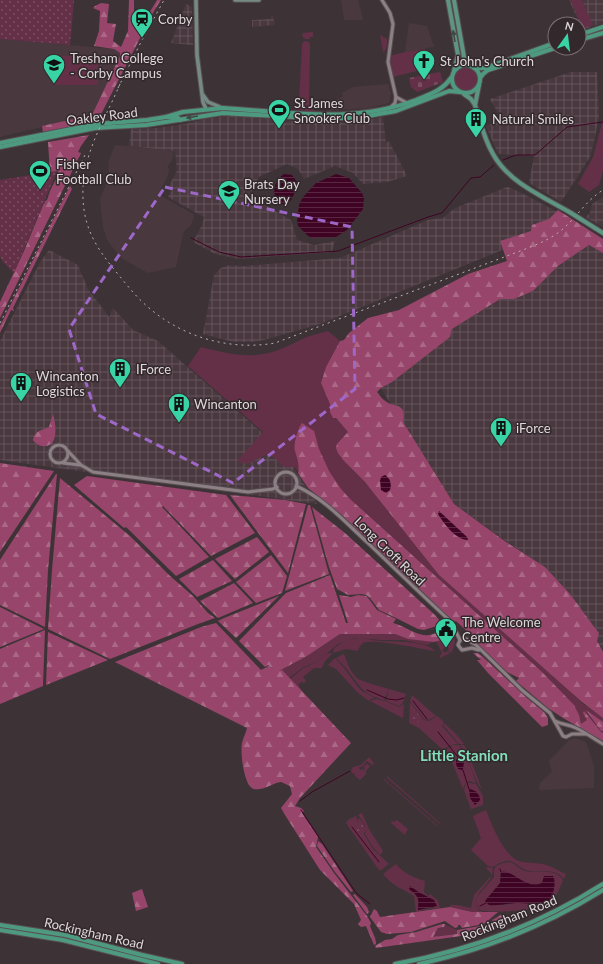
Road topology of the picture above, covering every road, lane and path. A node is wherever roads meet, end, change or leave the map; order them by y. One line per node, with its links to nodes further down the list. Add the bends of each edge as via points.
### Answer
1 (196, 0): 18 (main road, via 197,55)
2 (235, 0): 3 (main road)
3 (259, 0)
4 (382, 0): 20 (street, via 392,20 388,62)
5 (448, 0): 14 (main road, one-way to 5, via 458,55)
6 (454, 0): 13 (main road, via 464,57)
7 (603, 27): 8 (highway)
8 (594, 32): 9 (highway); 10 (highway)
9 (588, 34)
10 (603, 34)
11 (547, 46): 13 (highway, via 485,68)
12 (547, 51): 16 (highway, via 488,70)
13 (472, 67): 14 (highway, via 460,66); 16 (highway)
14 (454, 71): 15 (highway)
15 (452, 78): 19 (highway, via 454,88); 22 (highway, via 438,91)
16 (480, 79): 17 (highway)
17 (479, 85): 19 (highway, via 471,93); 23 (main road)
18 (202, 92): 21 (main road); 27 (main road, via 208,102)
19 (462, 93): 23 (main road); 27 (highway, via 449,91 402,109 356,118 311,118)
20 (396, 97): 22 (street); 24 (street)
21 (203, 102): 25 (main road); 26 (main road)
22 (406, 103): 24 (highway)
23 (475, 105): 33 (main road, bridge, via 490,148 500,165 518,181)
24 (390, 108): 27 (highway, via 335,115)
25 (206, 109): 26 (highway, Oakley Road); 27 (highway, Oakley Road)
26 (197, 110): 28 (highway, Oakley Road)
27 (223, 111): 30 (highway, Oakley Road, one-way to 30)
28 (183, 112): 29 (highway, Oakley Road); 30 (highway)
29 (166, 117): 30 (highway, via 177,117); 31 (highway, Oakley Road, via 84,126)
30 (180, 120): 32 (highway, Oakley Road, via 95,128)
31 (0, 143)
32 (0, 147)
33 (603, 233)
34 (68, 451): 35 (street, via 68,458); 35 (street, via 58,446 52,449 53,460); 36 (street)
35 (63, 463): 36 (street)
36 (81, 465): 38 (street, via 93,472 248,492)
37 (296, 486): 38 (street, via 292,492 285,493); 38 (street, via 295,476 283,472 278,476); 39 (street, Long Croft Road, via 326,504 352,528 448,619)
38 (277, 487)
39 (460, 640): 40 (street, via 464,638); 41 (street, via 460,649)
40 (469, 641): 41 (street); 42 (street)
41 (469, 648): 42 (street)
42 (480, 650): 43 (street)
43 (555, 720): 44 (street); 46 (street)
44 (564, 725): 45 (street); 46 (street)
45 (570, 725): 47 (street, via 573,728); 48 (street)
46 (560, 730): 47 (street, via 565,737)
47 (572, 734): 48 (street)
48 (586, 734): 49 (street)
49 (603, 744)
50 (603, 884): 56 (highway, Rockingham Road, via 554,911 500,935 451,951)
51 (603, 890): 57 (highway, Rockingham Road, via 525,930 468,951)
52 (0, 925): 55 (highway, Rockingham Road, via 65,935)
53 (0, 930): 54 (highway, Rockingham Road, via 64,940)
54 (158, 964)
55 (182, 964)
56 (395, 964)
57 (419, 964)

